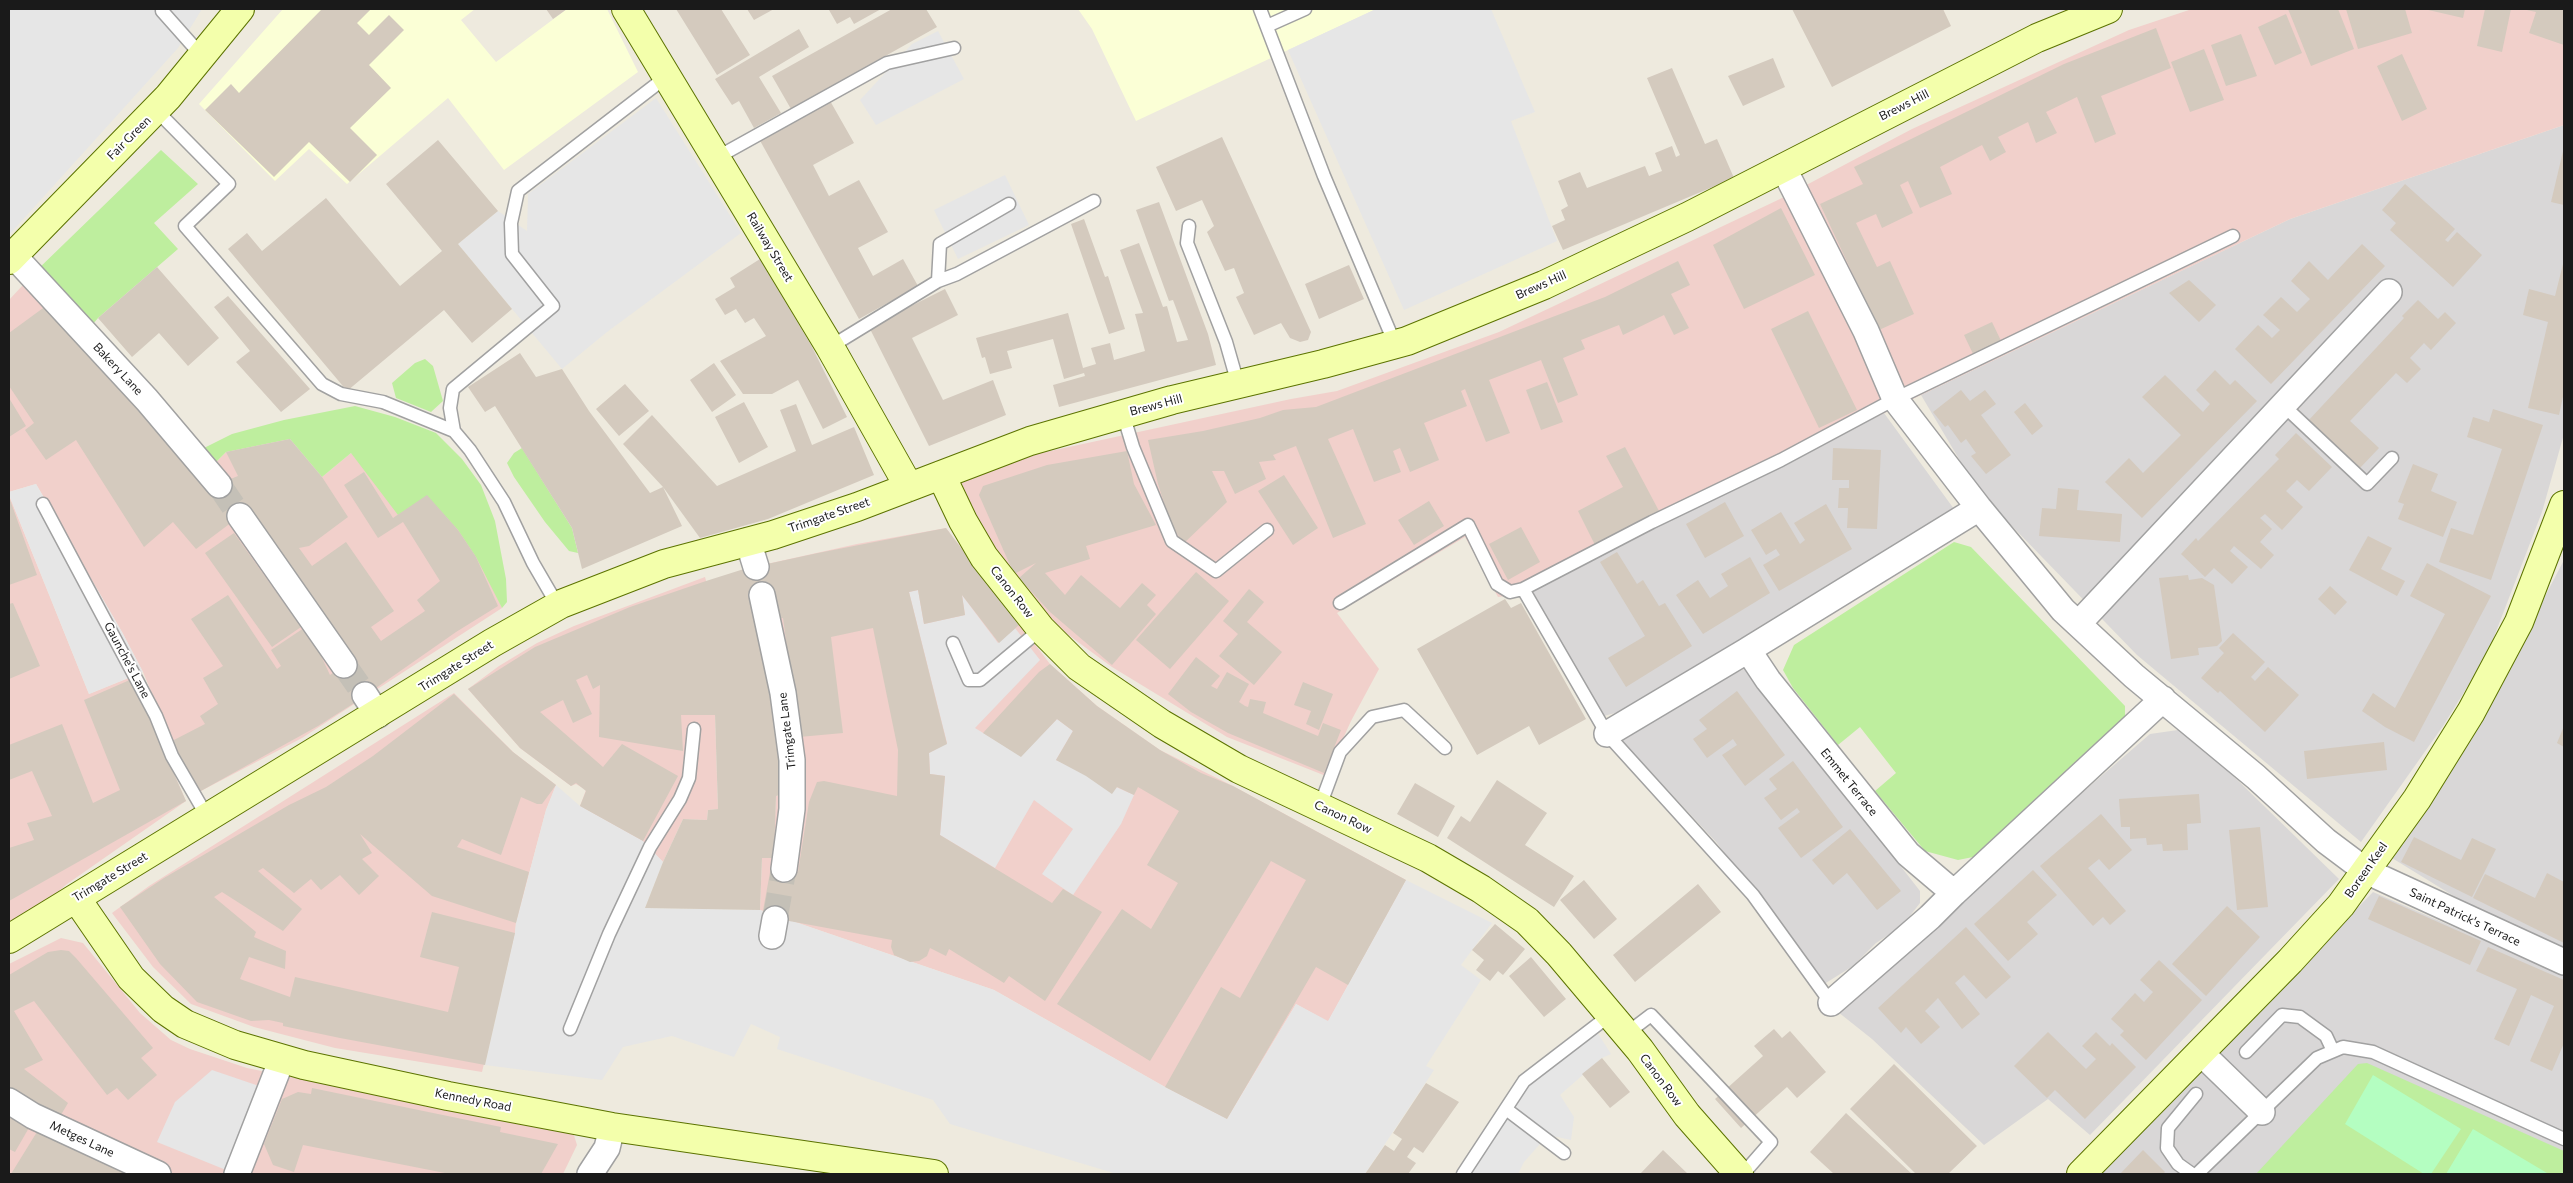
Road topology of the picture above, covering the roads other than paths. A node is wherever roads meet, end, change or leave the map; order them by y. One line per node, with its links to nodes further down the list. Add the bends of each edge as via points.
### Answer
1 (240, 9): 9 (street, Fair Green)
2 (626, 9): 10 (street, Railway Street)
3 (1260, 9): 7 (lane)
4 (1305, 9): 7 (lane)
5 (2108, 9): 13 (street, Brews Hill, via 2037,38)
6 (162, 11): 9 (lane)
7 (1267, 26): 21 (lane, via 1324,176)
8 (954, 48): 12 (lane, via 887,63)
9 (202, 56): 11 (street, Fair Green)
10 (666, 77): 12 (street, Railway Street); 27 (lane, via 518,191 511,223 512,254 553,306 453,389 450,408)
11 (156, 110): 18 (street, Fair Green); 27 (lane, via 229,184 185,226 322,384 341,394 382,402)
12 (716, 158): 22 (street, Railway Street)
13 (1783, 167): 21 (street, Brews Hill, via 1544,285); 24 (street, Saint Patrick's Terrace, via 1866,331)
14 (1094, 201): 19 (lane)
15 (1009, 204): 19 (lane, via 940,244)
16 (1189, 226): 23 (lane, via 1187,243 1226,342)
17 (2233, 236): 24 (lane)
18 (10, 255): 30 (street, Bakery Lane, via 147,400)
19 (938, 281): 22 (lane)
20 (2389, 292): 25 (street)
21 (1395, 344): 23 (street, Brews Hill)
22 (830, 347): 31 (street, Railway Street)
23 (1238, 384): 26 (street, Brews Hill)
24 (1895, 399): 34 (street, Saint Patrick's Terrace); 39 (lane)
25 (2284, 406): 28 (lane, via 2367,484); 43 (street)
26 (1123, 414): 29 (street, Brews Hill, via 1030,441); 36 (lane, via 1133,447 1172,541 1216,571)
27 (454, 431): 42 (lane, via 504,502)
28 (2392, 458)
29 (942, 475): 31 (street, Trimgate Street); 44 (street, Canon Row, via 984,557)
30 (219, 485)
31 (909, 487): 37 (street, Trimgate Street)
32 (43, 504): 53 (lane, Gaunche's Lane, via 156,716 172,756)
33 (2564, 505): 55 (street, Boreen Keel, via 2519,622 2471,712 2417,799)
34 (1979, 508): 43 (street, Saint Patrick's Terrace); 46 (street)
35 (240, 516): 47 (street)
36 (1267, 530)
37 (748, 541): 38 (street); 42 (street, Trimgate Street, via 664,564)
38 (756, 567)
39 (1523, 589): 41 (lane, via 1510,592 1497,584 1468,525); 50 (lane)
40 (762, 595): 54 (street, Trimgate Lane, via 783,693 792,760 792,809)
41 (1340, 602)
42 (558, 606): 53 (street, Trimgate Street, via 372,705)
43 (2078, 623): 48 (street, Saint Patrick's Terrace)
44 (1041, 629): 45 (lane, via 980,680 969,680); 52 (street, Canon Row, via 1079,667 1162,724 1239,769)
45 (953, 643)
46 (1748, 650): 50 (street); 56 (street, Emmet Terrace, via 1768,680 1908,854)
47 (344, 666)
48 (2162, 699): 55 (street, Saint Patrick's Terrace, via 2256,777 2326,841); 56 (street)
49 (694, 729): 62 (lane, via 690,778 650,847 609,934)
50 (1607, 734): 60 (lane, via 1753,895)
51 (1445, 748): 52 (lane, via 1404,710 1372,717 1340,752)
52 (1320, 806): 61 (street, Canon Row, via 1428,858 1527,921)
53 (208, 818): 57 (street, Trimgate Street)
54 (784, 870)
55 (2366, 871): 59 (street, Saint Patrick's Terrace); 64 (street, Boreen Keel, via 2341,905 2290,961)
56 (1954, 893): 60 (street)
57 (76, 898): 58 (street, Trimgate Street); 66 (street, Kennedy Road, via 131,978 163,1009 185,1024 235,1045)
58 (9, 939)
59 (2564, 962)
60 (1831, 1003)
61 (1618, 1025): 69 (lane, via 1524,1081); 79 (street, Canon Row, via 1687,1115); 79 (lane, via 1651,1015 1771,1142)
62 (570, 1029)
63 (2333, 1051): 65 (lane, via 2326,1036 2300,1017 2282,1015); 70 (lane, via 2317,1058); 72 (lane, via 2343,1046 2373,1052)
64 (2200, 1052): 70 (street); 80 (street, Boreen Keel)
65 (2246, 1052)
66 (282, 1058): 71 (street, Kennedy Road, via 448,1096); 75 (street)
67 (2196, 1094): 81 (lane, via 2168,1128 2168,1148 2178,1164)
68 (9, 1100): 74 (street, Metges Lane, via 33,1116)
69 (1506, 1109): 73 (lane); 78 (lane)
70 (2262, 1112): 82 (lane)
71 (612, 1127): 76 (street, via 607,1148); 77 (street, Kennedy Road)
72 (2564, 1140)
73 (1564, 1153)
74 (158, 1174)
75 (237, 1174)
76 (590, 1174)
77 (934, 1174)
78 (1463, 1174)
79 (1741, 1174)
80 (2081, 1174)
81 (2192, 1174)
82 (2197, 1174)

